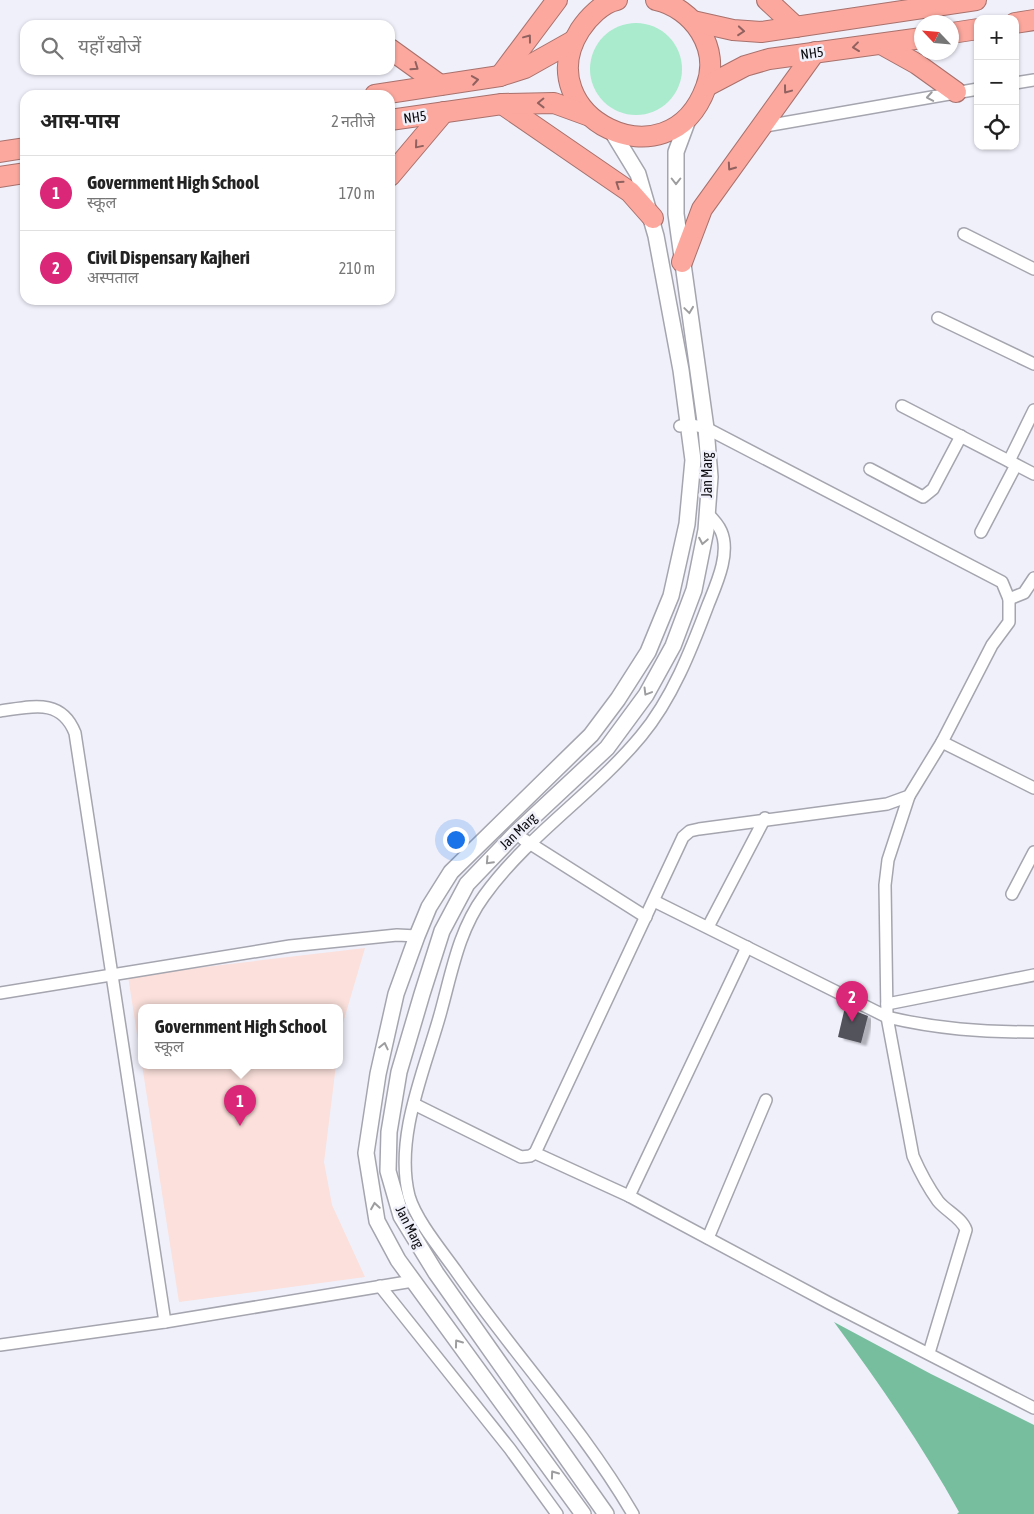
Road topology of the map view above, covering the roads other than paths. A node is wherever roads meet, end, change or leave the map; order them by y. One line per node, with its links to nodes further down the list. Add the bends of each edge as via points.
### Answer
1 (557, 0): 20 (highway, one-way to 1)
2 (596, 0): 8 (main road)
3 (617, 0): 8 (highway, NH5)
4 (767, 0): 12 (highway)
5 (976, 0): 7 (highway, NH5)
6 (665, 1): 10 (highway, NH5)
7 (896, 7): 12 (highway, NH5)
8 (588, 18): 16 (highway, NH5)
9 (1034, 20): 11 (highway)
10 (693, 21): 12 (highway, NH5, one-way to 12, via 748,32); 24 (highway, NH5, via 708,50)
11 (1019, 22)
12 (796, 26)
13 (974, 30): 14 (highway)
14 (959, 32)
15 (914, 39): 17 (highway, NH5 / NH5)
16 (573, 41): 20 (highway, NH5 / NH5, via 525,68); 30 (highway, NH5, via 569,72 572,90)
17 (881, 44): 18 (highway, NH5 / NH5, one-way to 18); 27 (highway, via 917,64)
18 (815, 52): 24 (highway, NH5 / NH5, via 745,66); 33 (highway, one-way to 33)
19 (395, 53): 23 (highway, one-way to 23)
20 (500, 76): 23 (highway, NH5 / NH5, one-way to 20)
21 (1034, 80): 22 (street)
22 (1019, 82)
23 (440, 85): 26 (highway, NH5 / NH5)
24 (707, 86): 31 (highway, NH5)
25 (974, 90): 27 (street)
26 (395, 92)
27 (956, 92): 33 (street, one-way to 33)
28 (502, 104): 29 (highway, NH5 / NH5); 30 (highway, NH5 / NH5, one-way to 28, via 554,103); 40 (highway, one-way to 28, via 630,192)
29 (444, 112): 32 (highway, NH5 / NH5); 37 (highway, one-way to 37)
30 (587, 115): 34 (highway, NH5)
31 (689, 117): 34 (highway, NH5, via 669,131 638,138); 42 (main road, Jan Marg, one-way to 42, via 676,152 676,214)
32 (395, 119)
33 (759, 128): 42 (highway, one-way to 42, via 702,209)
34 (613, 133): 40 (main road, Jan Marg, via 638,174)
35 (20, 149): 36 (highway)
36 (0, 152)
37 (395, 170)
38 (20, 174): 39 (highway)
39 (0, 177)
40 (653, 218): 48 (main road, Jan Marg, via 681,370)
41 (964, 234): 43 (street)
42 (682, 262): 49 (main road, Jan Marg, one-way to 49)
43 (1034, 269)
44 (938, 318): 45 (street)
45 (1034, 364)
46 (902, 406): 50 (street)
47 (1034, 410): 51 (street)
48 (684, 425): 49 (street); 70 (main road, Jan Marg, via 693,460 687,524 671,596 648,652 591,735 451,872 429,907)
49 (706, 428): 54 (main road, Jan Marg, via 710,477); 57 (street, via 1002,582)
50 (961, 436): 51 (street); 52 (street, via 933,489 923,497)
51 (1012, 463): 53 (street); 55 (street)
52 (870, 469)
53 (1034, 474)
54 (707, 512): 63 (main road, Jan Marg, one-way to 63, via 694,590 673,646 646,695 607,748); 64 (street, via 722,532 722,561 702,621 670,690 631,747 601,779)
55 (981, 532)
56 (1034, 578): 57 (street, via 1024,594)
57 (1010, 599): 59 (street, via 1009,622 992,645)
58 (0, 711): 73 (street, via 40,706 50,708 70,722 80,762)
59 (942, 742): 60 (street); 61 (street)
60 (1034, 788)
61 (909, 796): 62 (street, via 887,804); 75 (street, via 888,860 885,885)
62 (766, 818): 67 (street, via 690,831 683,837); 69 (street)
63 (515, 834): 64 (street); 91 (main road, Jan Marg, one-way to 91, via 467,884 442,931 398,1072 389,1132 388,1171 402,1216 423,1252)
64 (529, 843): 68 (street); 79 (street, via 505,868 468,922 454,956)
65 (1034, 852): 66 (street)
66 (1012, 894)
67 (654, 901): 68 (street); 69 (street)
68 (646, 917): 80 (street)
69 (708, 927): 71 (street)
70 (418, 936): 73 (street, via 290,946 185,961); 83 (main road, Jan Marg, one-way to 70, via 378,1221 366,1153 378,1074 394,1002)
71 (747, 947): 76 (street); 81 (street)
72 (1034, 975): 75 (street)
73 (112, 976): 74 (street); 85 (street)
74 (0, 993)
75 (887, 1004): 76 (street)
76 (887, 1017): 77 (street, via 926,1026 980,1032); 87 (street, via 913,1156 939,1203 966,1230)
77 (1034, 1032)
78 (766, 1100): 82 (street)
79 (414, 1104): 80 (street, via 521,1157); 92 (street, via 406,1164 410,1197 427,1230 479,1304 551,1395)
80 (535, 1153): 81 (street)
81 (629, 1196): 82 (street)
82 (708, 1238): 87 (street)
83 (413, 1281): 84 (street); 90 (main road, Jan Marg, one-way to 83)
84 (380, 1286): 85 (street); 89 (street, via 510,1449)
85 (165, 1322): 86 (street)
86 (0, 1345)
87 (929, 1353): 88 (street)
88 (1034, 1408)
89 (557, 1514)
90 (583, 1514)
91 (606, 1514)
92 (633, 1514)

